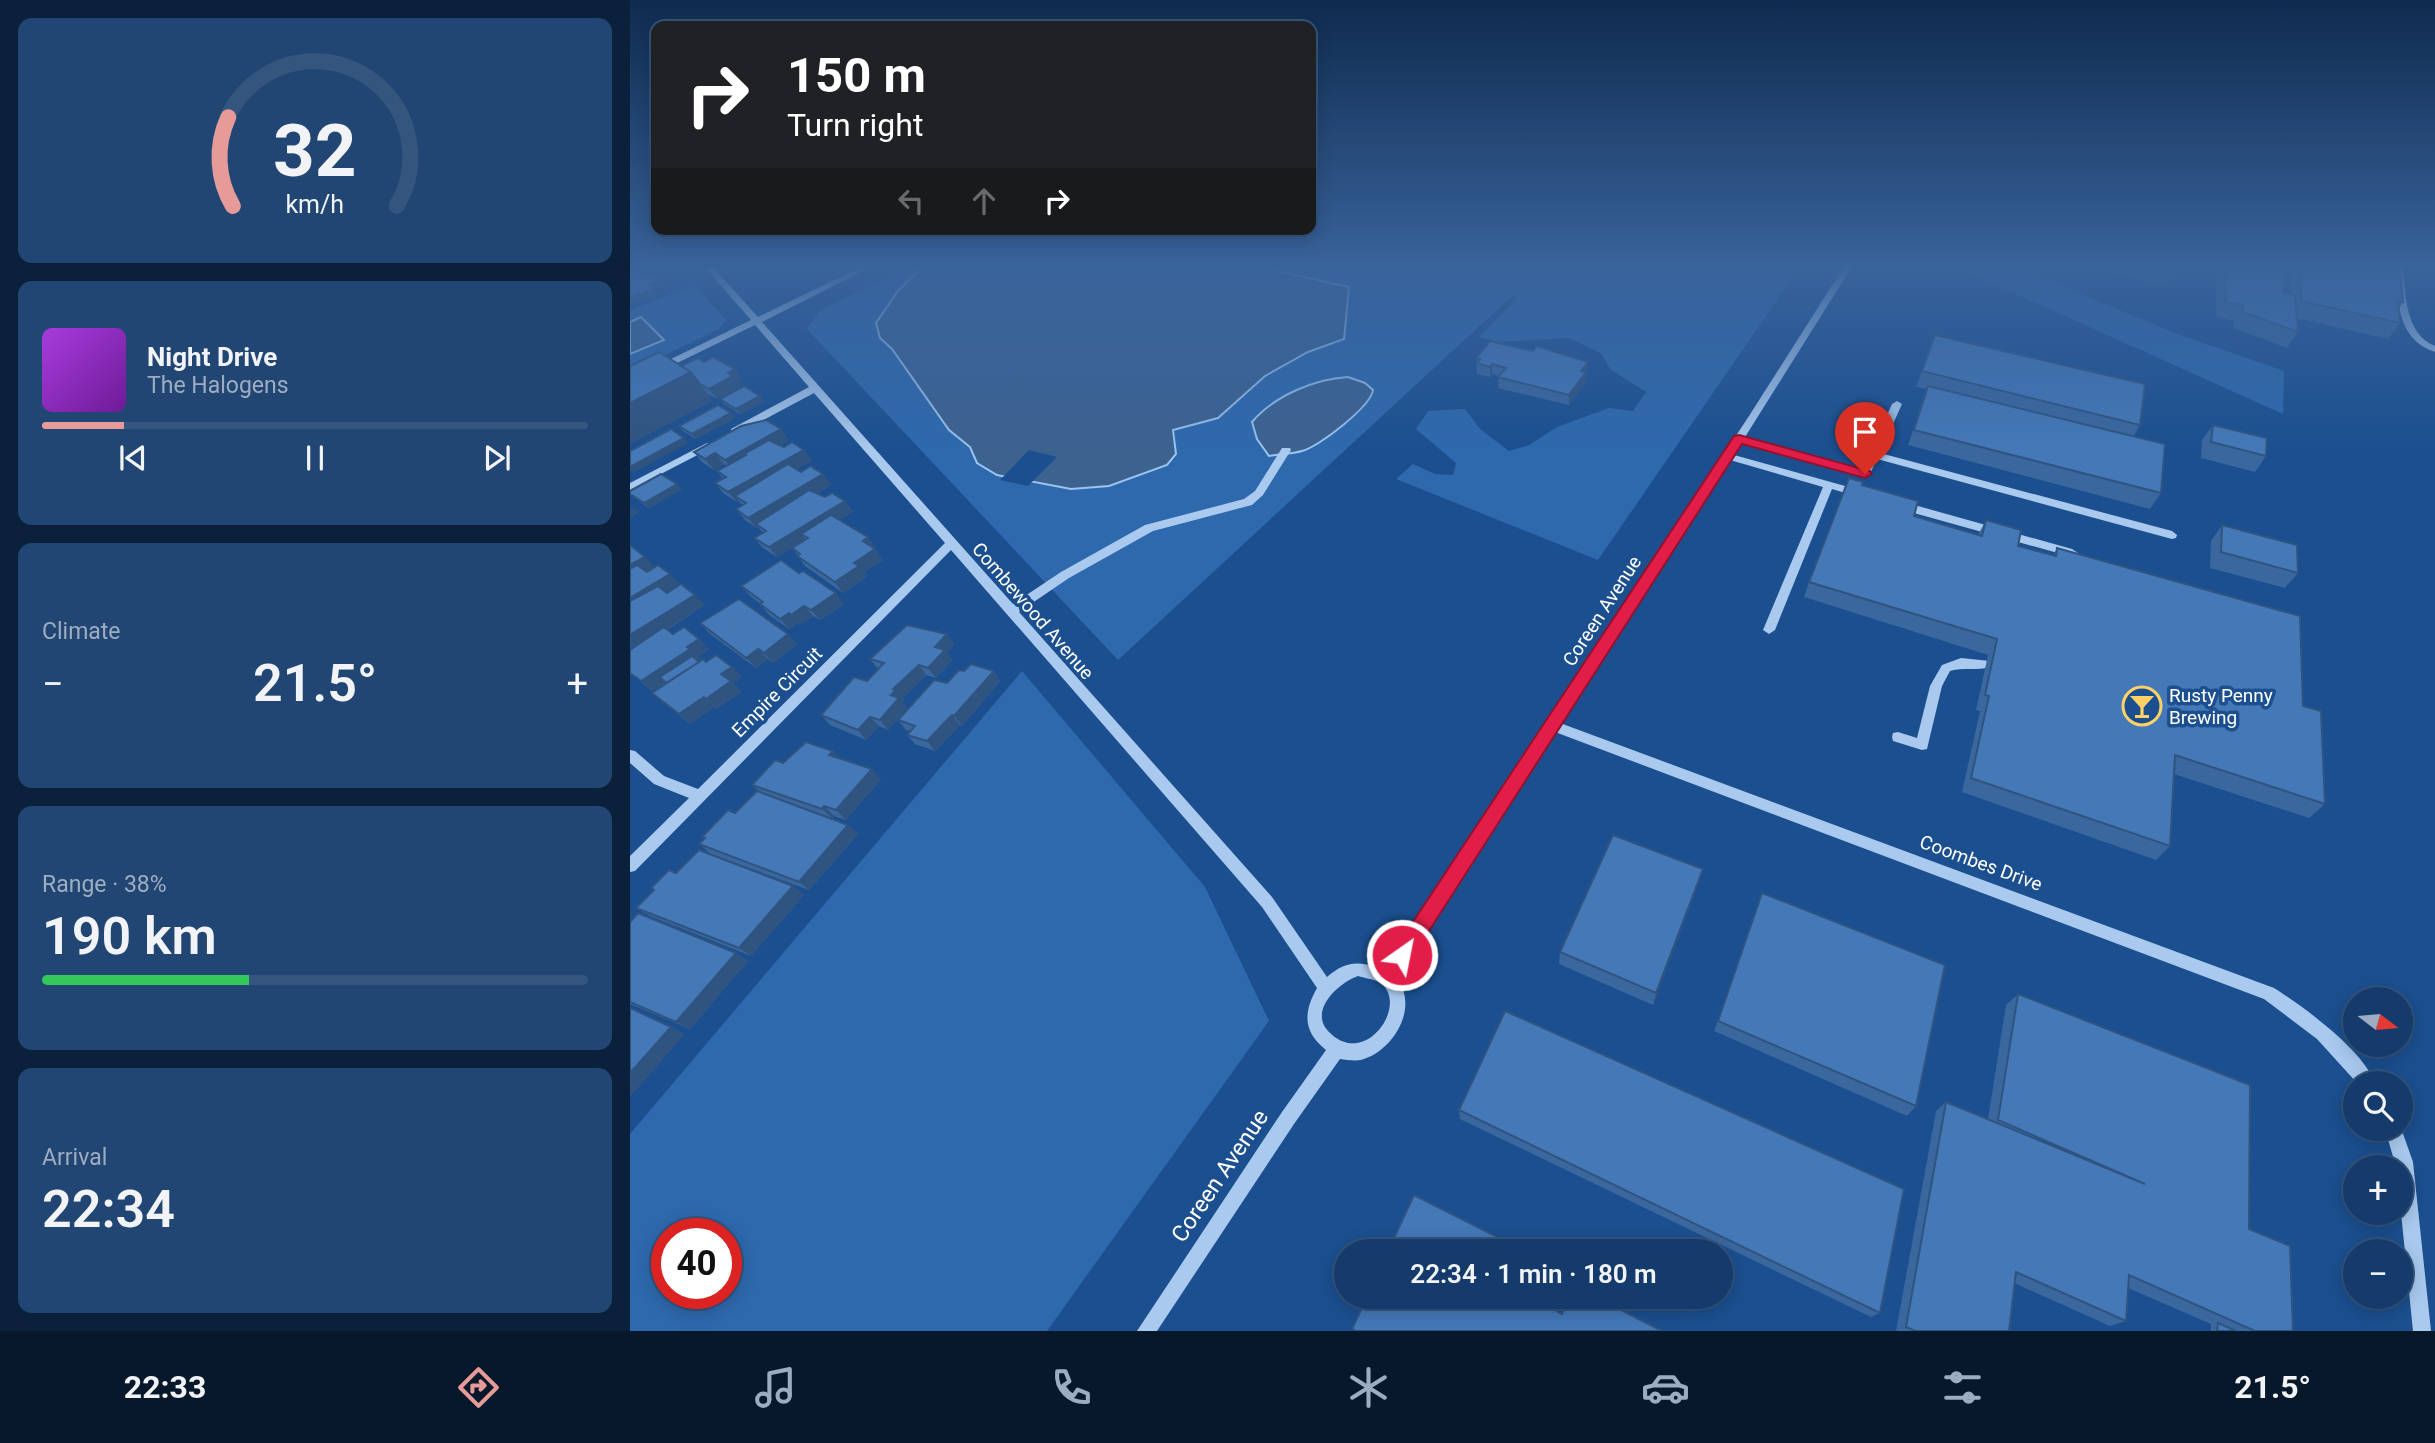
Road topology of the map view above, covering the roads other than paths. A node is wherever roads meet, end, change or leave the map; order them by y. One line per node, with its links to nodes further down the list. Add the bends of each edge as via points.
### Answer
1 (747, 327): 6 (street)
2 (760, 327): 7 (street, Combewood Avenue)
3 (1810, 327): 10 (street, Coreen Avenue)
4 (2408, 327): 5 (street, via 2419,341)
5 (2435, 349)
6 (630, 383)
7 (815, 388): 9 (street); 20 (street, Combewood Avenue)
8 (1897, 404): 13 (street)
9 (726, 436)
10 (1739, 439): 13 (street, via 1865,474); 14 (street, Coreen Avenue)
11 (714, 442): 16 (street)
12 (1286, 450): 22 (street, via 1259,493 1248,502 1149,528)
13 (1874, 456): 19 (street)
14 (1727, 457): 15 (street); 25 (street, Coreen Avenue)
15 (1829, 485): 17 (street); 23 (street)
16 (630, 487)
17 (1869, 496)
18 (1883, 500): 21 (street)
19 (2172, 535)
20 (951, 544): 22 (street, Combewood Avenue); 28 (street, Empire Circuit)
21 (2084, 556)
22 (1010, 612): 31 (street, Combewood Avenue, via 1267,902)
23 (1769, 630)
24 (1986, 664): 26 (street, via 1946,668 1936,686 1922,745)
25 (1553, 726): 30 (street, Coreen Avenue); 33 (street, Coombes Drive, via 2269,993 2304,1016)
26 (1898, 737)
27 (630, 755): 28 (street, via 662,782)
28 (700, 796): 29 (street, Empire Circuit)
29 (630, 866)
30 (1387, 978): 31 (street, via 1358,969 1336,977); 32 (street, via 1399,1003 1394,1027 1366,1050)
31 (1325, 987): 32 (street, via 1315,1018 1318,1032)
32 (1337, 1049): 35 (street, Coreen Avenue)
33 (2358, 1071)
34 (2397, 1141): 36 (street, via 2404,1162)
35 (1146, 1331)
36 (2422, 1331)

